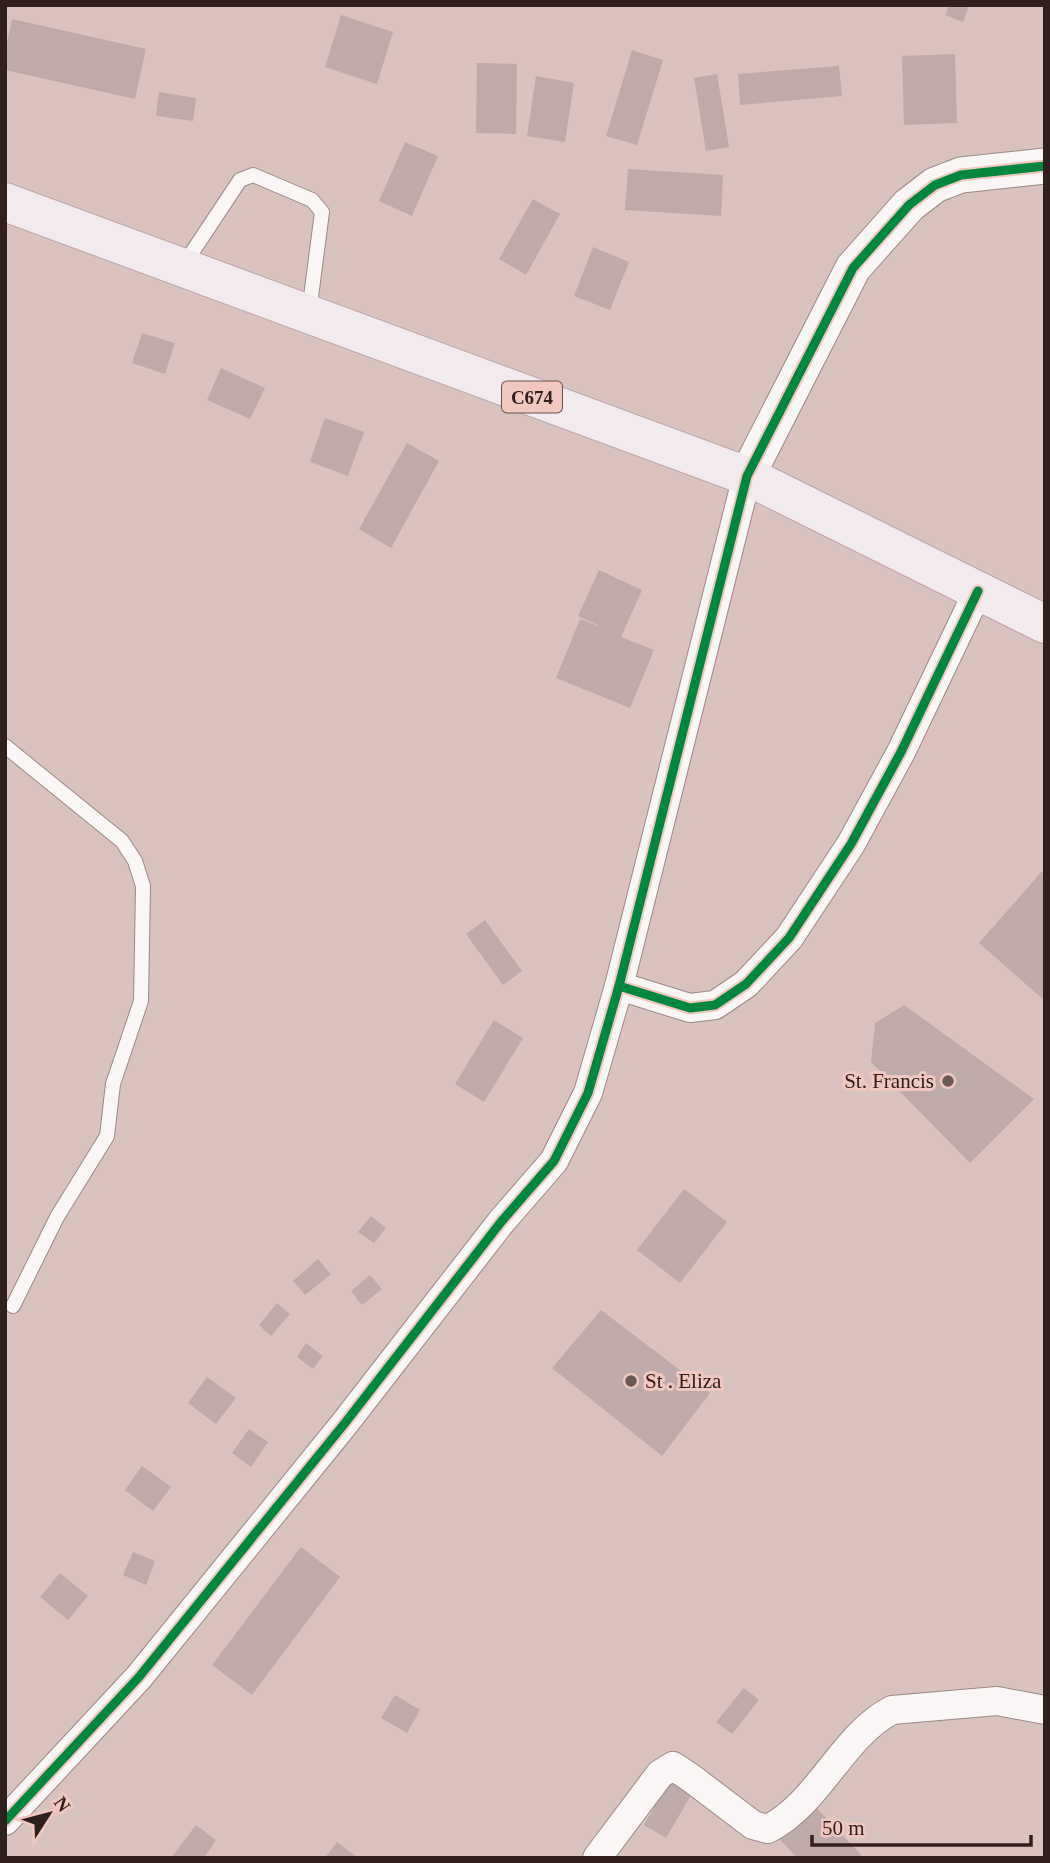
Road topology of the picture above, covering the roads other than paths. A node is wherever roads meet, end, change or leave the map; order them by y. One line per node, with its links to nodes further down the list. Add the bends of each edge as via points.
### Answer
1 (1045, 166): 5 (street, via 961,175 935,185 909,205 853,268)
2 (5, 202): 3 (main road, C674)
3 (182, 267): 4 (main road, C674); 4 (lane, via 240,180 253,175 312,200 322,212)
4 (309, 314): 5 (main road, C674)
5 (747, 476): 6 (main road, C674); 9 (street)
6 (978, 591): 7 (main road, C674); 9 (street, via 851,844 789,938 746,984 715,1005 690,1008)
7 (1045, 624)
8 (5, 746): 10 (lane, via 122,841 143,886 141,1001 113,1084 107,1136 57,1217)
9 (619, 986): 12 (street, via 588,1093 554,1161 139,1677)
10 (13, 1306)
11 (1045, 1710): 13 (street, via 997,1701 892,1710 850,1746 814,1791 768,1829 753,1825 673,1766 660,1774)
12 (5, 1821)
13 (597, 1858)

